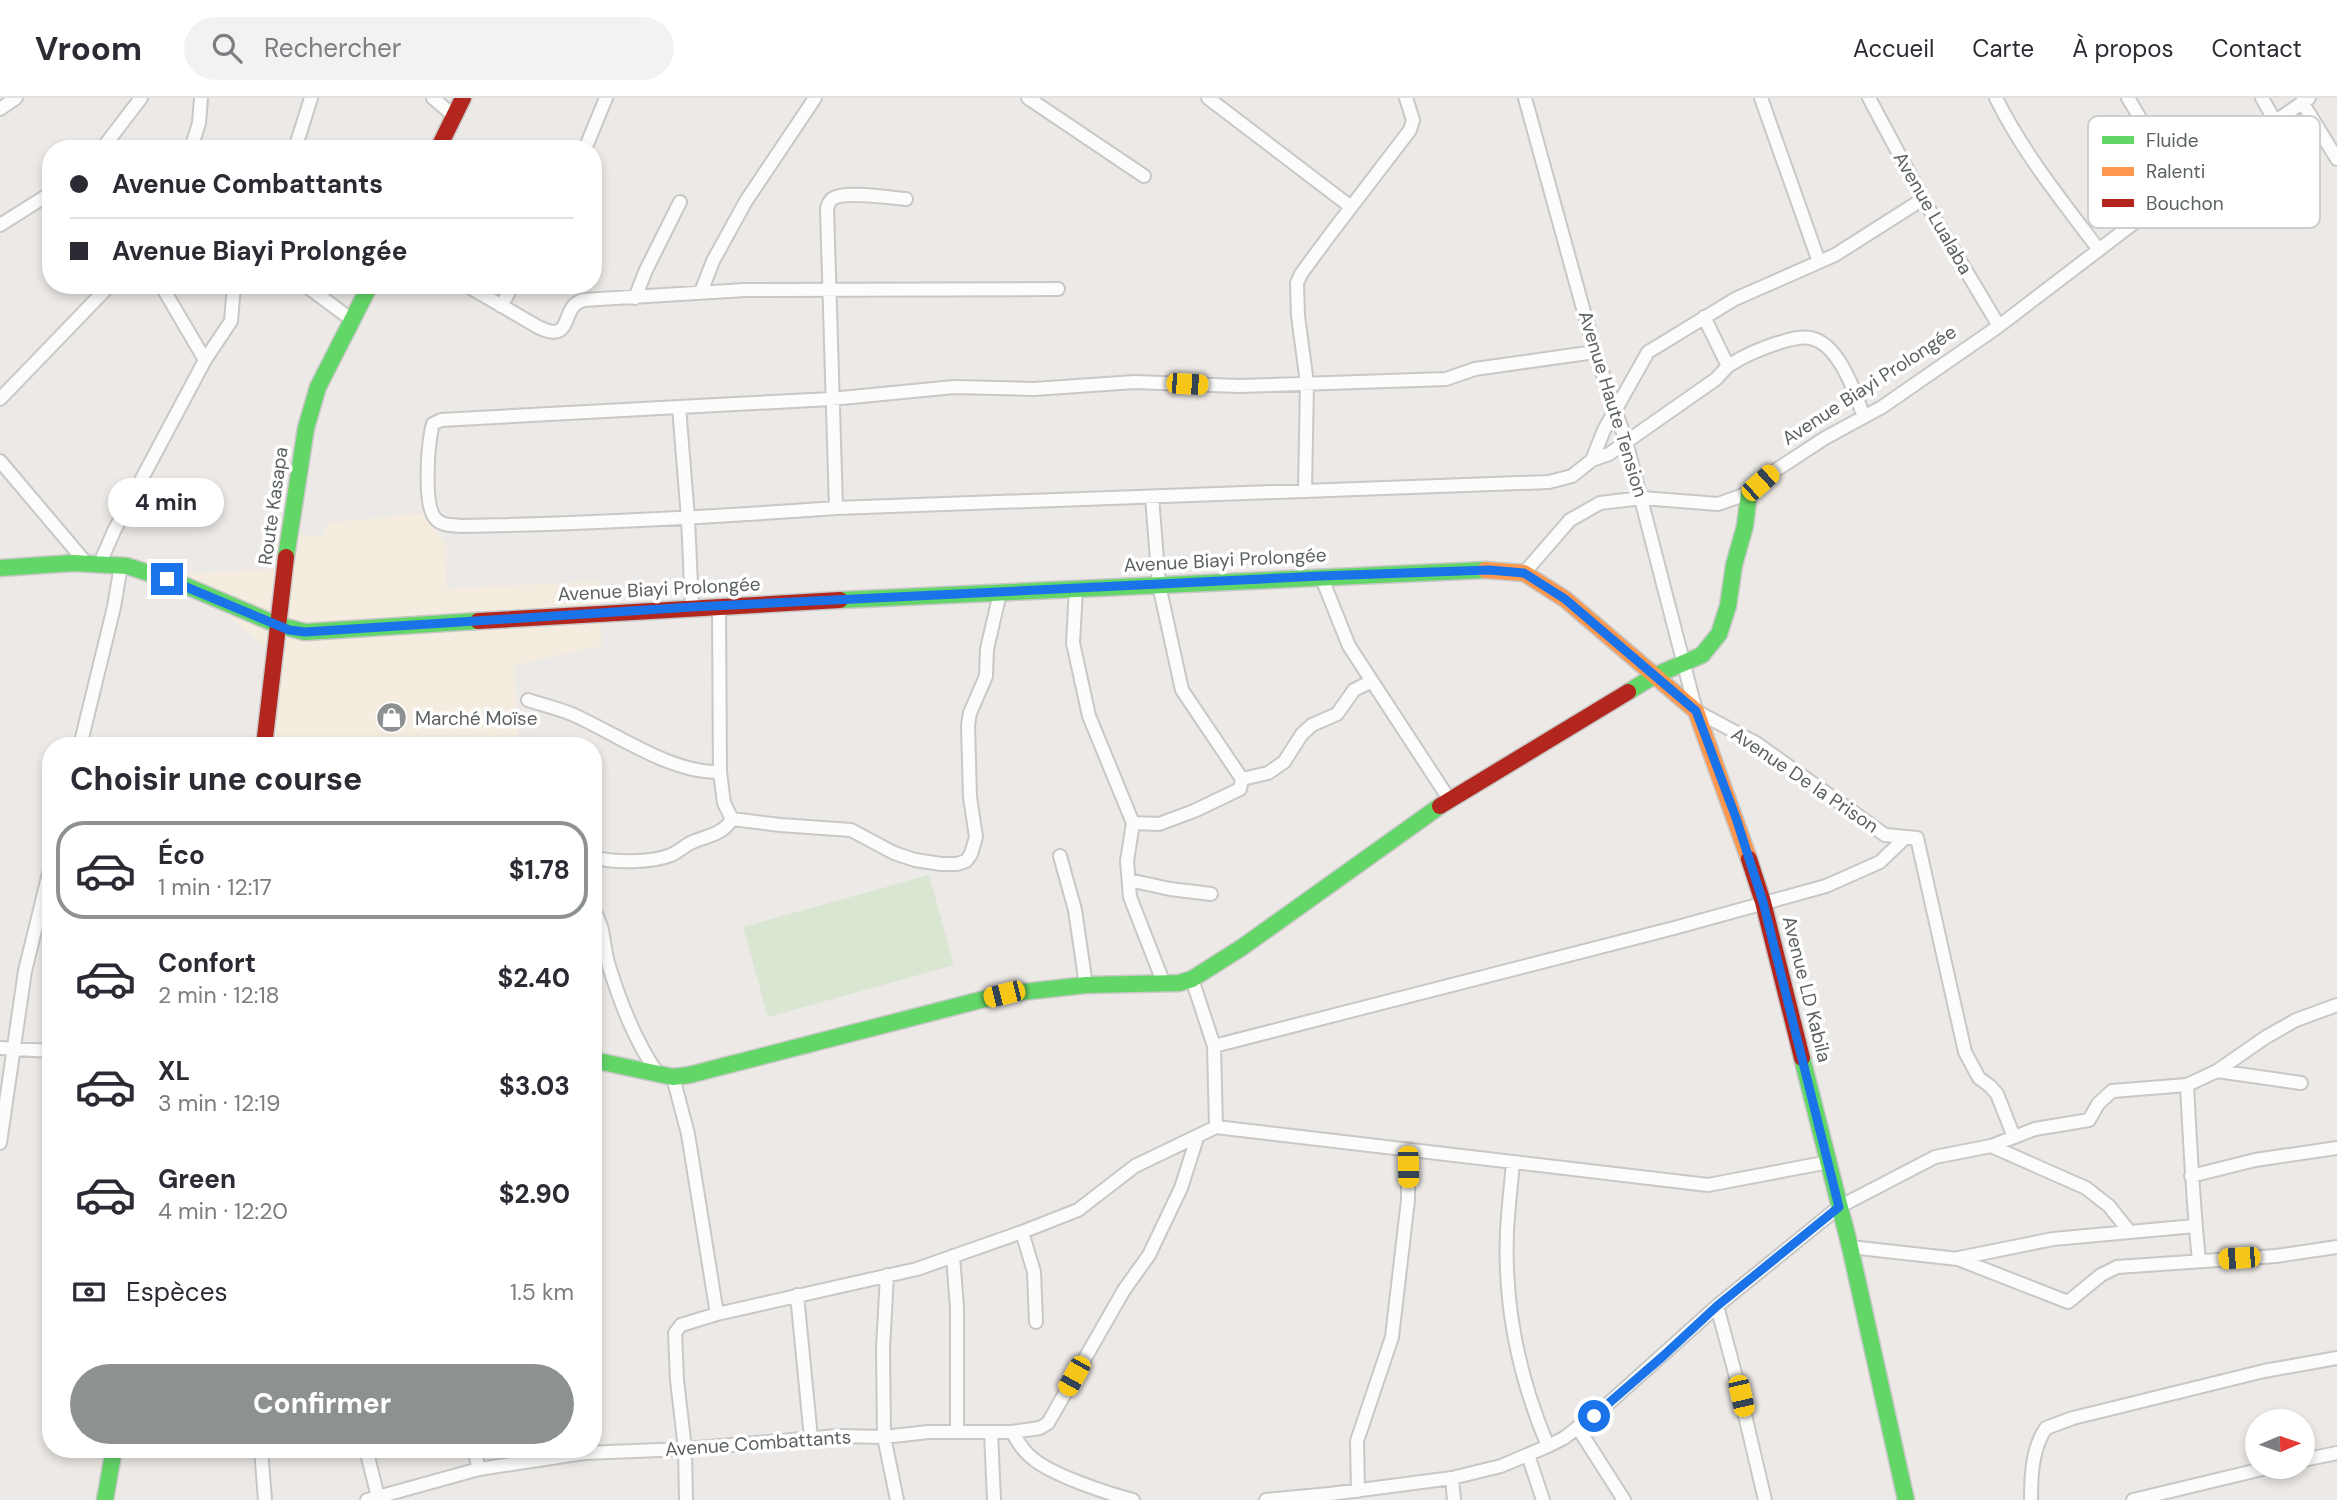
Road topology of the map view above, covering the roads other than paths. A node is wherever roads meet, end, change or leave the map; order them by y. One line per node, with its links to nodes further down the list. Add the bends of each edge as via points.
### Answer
1 (16, 98): 19 (street)
2 (141, 98): 26 (street)
3 (201, 98): 27 (street)
4 (311, 98): 28 (street)
5 (433, 98): 20 (street)
6 (463, 98): 20 (street)
7 (606, 98): 30 (street)
8 (815, 98): 44 (street, via 746,201)
9 (1028, 98): 32 (street)
10 (1208, 98): 37 (street)
11 (1406, 98): 37 (street, via 1412,113 1410,130)
12 (1525, 98): 57 (street, Avenue Haute Tension)
13 (1761, 98): 41 (street)
14 (1869, 98): 35 (street, Avenue Lualaba)
15 (1996, 98): 40 (street, via 2052,188)
16 (2128, 98): 21 (street)
17 (2262, 98): 22 (street)
18 (2306, 100): 23 (street, Avenue Biayi Prolongée); 24 (street)
19 (0, 109)
20 (454, 116): 29 (street)
21 (2139, 116)
22 (2272, 116)
23 (2282, 116)
24 (2314, 116)
25 (2320, 127): 31 (street)
26 (109, 140)
27 (194, 140)
28 (298, 140)
29 (442, 140)
30 (589, 140)
31 (2337, 159)
32 (1144, 176)
33 (42, 199): 38 (street)
34 (906, 199): 43 (street, via 848,195 830,201)
35 (1923, 199): 41 (street); 56 (street, Avenue Lualaba)
36 (681, 202): 52 (street)
37 (1351, 207): 60 (street, via 1297,282)
38 (0, 225)
39 (2128, 228): 40 (street, Avenue Biayi Prolongée)
40 (2099, 250): 56 (street, Avenue Biayi Prolongée)
41 (1819, 262): 54 (street)
42 (1058, 289): 43 (street)
43 (829, 290): 44 (street); 62 (street)
44 (701, 292): 52 (street)
45 (101, 294): 61 (street)
46 (166, 294): 58 (street)
47 (233, 294): 58 (street, via 231,321)
48 (317, 294): 55 (street)
49 (365, 294): 55 (street, Route Kasapa)
50 (481, 294): 53 (street)
51 (508, 294): 53 (street)
52 (635, 298): 53 (street, via 578,301 556,332)
53 (501, 306)
54 (1704, 317): 59 (street); 64 (street, via 1648,352)
55 (352, 320): 85 (street, Route Kasapa, via 318,387 306,428)
56 (1999, 326): 65 (street, Avenue Biayi Prolongée)
57 (1595, 352): 60 (street, via 1475,369 1446,379); 64 (street, Avenue Haute Tension)
58 (205, 360): 75 (street)
59 (1728, 366): 65 (street, via 1750,351 1808,337 1819,340 1837,358); 66 (street)
60 (1307, 383): 62 (street, via 954,387); 69 (street)
61 (0, 399)
62 (831, 399): 63 (street); 73 (street)
63 (679, 407): 74 (street); 74 (street, via 441,420 430,434 430,510 445,525)
64 (1615, 411): 66 (street, Avenue Haute Tension); 67 (street)
65 (1864, 417): 70 (street, Avenue Biayi Prolongée, via 1770,474)
66 (1626, 442): 67 (street); 72 (street, Avenue Haute Tension)
67 (1592, 460): 69 (street, via 1572,476 1549,482)
68 (0, 461): 75 (street, via 34,504)
69 (1305, 491): 71 (street)
70 (1749, 493): 72 (street, Avenue Biayi Prolongée, via 1718,504); 86 (street, via 1719,634 1702,655)
71 (1152, 497): 73 (street); 80 (street)
72 (1642, 498): 78 (street, Avenue Biayi Prolongée, via 1600,503 1570,520); 86 (street, Avenue Haute Tension)
73 (836, 508): 74 (street)
74 (688, 518): 84 (street)
75 (93, 564): 76 (street, Avenue Biayi Prolongée); 77 (street, Avenue Biayi Prolongée)
76 (121, 565): 85 (street, Avenue Biayi Prolongée); 91 (street)
77 (0, 568)
78 (1524, 573): 79 (street, Avenue Biayi Prolongée, via 1489,570); 87 (street, Avenue LD Kabila, via 1565,599)
79 (1321, 576): 80 (street, Avenue Biayi Prolongée); 88 (street, via 1349,646)
80 (1159, 585): 81 (street, Avenue Biayi Prolongée); 94 (street, via 1182,690)
81 (1076, 589): 82 (street, Avenue Biayi Prolongée); 97 (street, via 1073,642 1089,716)
82 (1000, 593): 83 (street, Avenue Biayi Prolongée); 96 (street, via 987,649 986,676 968,725 976,837 966,861 915,860 851,830)
83 (719, 606): 84 (street, Avenue Biayi Prolongée); 93 (street)
84 (692, 607): 85 (street, Avenue Biayi Prolongée, via 305,632)
85 (279, 626): 92 (street, Route Kasapa)
86 (1684, 664): 87 (street); 90 (street, Avenue Haute Tension)
87 (1654, 676): 90 (street, Avenue LD Kabila); 95 (street)
88 (1372, 681): 94 (street, via 1353,690 1337,714 1302,734 1284,762 1268,773); 95 (street)
89 (528, 700): 93 (street, via 571,714 680,767)
90 (1696, 711): 98 (street, Avenue De la Prison, via 1756,743 1885,835); 104 (street, Avenue LD Kabila)
91 (82, 737)
92 (265, 737)
93 (720, 772): 96 (street, via 723,803)
94 (1242, 779): 97 (street, via 1240,789 1194,811 1159,824)
95 (1449, 799): 106 (street)
96 (732, 818): 100 (street, via 719,833 671,855)
97 (1133, 823): 101 (street)
98 (1912, 837): 104 (street, via 1880,862 1826,886); 119 (street, via 1965,1052 1979,1078 1997,1094)
99 (1060, 856): 108 (street, via 1075,910)
100 (602, 858)
101 (1129, 880): 102 (street); 107 (street, via 1130,897)
102 (1210, 894)
103 (42, 902): 111 (street)
104 (1763, 902): 110 (street); 125 (street, Avenue LD Kabila)
105 (602, 923): 115 (street, via 607,963 627,1020 640,1048)
106 (1192, 979): 107 (street); 110 (street)
107 (1164, 984): 108 (street)
108 (1086, 985): 115 (street, via 1004,994 720,1068)
109 (2337, 1005): 114 (street, via 2266,1037)
110 (1214, 1046): 118 (street)
111 (6, 1048): 112 (street); 121 (street)
112 (42, 1050)
113 (602, 1062): 115 (street)
114 (2217, 1071): 116 (street); 117 (street)
115 (666, 1076): 140 (street, via 688,1134)
116 (2301, 1083)
117 (2187, 1086): 119 (street, via 2112,1091 2089,1121); 127 (street)
118 (1216, 1127): 120 (street); 124 (street)
119 (2014, 1137): 122 (street)
120 (1197, 1138): 131 (street, via 1135,1166 1078,1210); 146 (street, Avenue Combattants, via 1181,1188 1149,1255 1048,1423)
121 (0, 1143)
122 (1991, 1146): 128 (street, via 1935,1157); 130 (street, via 2086,1188 2109,1206)
123 (2337, 1148): 127 (street, via 2255,1160)
124 (1408, 1151): 126 (street); 164 (street, via 1408,1200 1392,1337 1357,1441)
125 (1829, 1162): 126 (street, via 1717,1185); 128 (street, Avenue LD Kabila)
126 (1513, 1163): 149 (street, via 1507,1233 1509,1301 1529,1397)
127 (2191, 1176): 129 (street)
128 (1839, 1207): 132 (street, Avenue LD Kabila); 139 (street)
129 (2195, 1226): 130 (street); 136 (street)
130 (2129, 1231): 135 (street, via 2053,1239)
131 (1022, 1232): 134 (street); 141 (street, via 1034,1272)
132 (1850, 1247): 135 (street); 179 (street, Avenue LD Kabila)
133 (2337, 1247): 136 (street)
134 (953, 1256): 137 (street); 144 (street)
135 (1958, 1259): 136 (street, via 2068,1301 2117,1267)
136 (2199, 1261)
137 (887, 1276): 138 (street); 147 (street)
138 (797, 1295): 140 (street); 148 (street)
139 (1717, 1306): 143 (street); 178 (street)
140 (717, 1314): 150 (street, via 681,1325 675,1333)
141 (1036, 1321)
142 (2337, 1358): 180 (street, via 2264,1371 2046,1428 2034,1456)
143 (1578, 1428): 149 (street); 177 (street)
144 (957, 1432): 145 (street, Avenue Combattants); 147 (street, Avenue Combattants)
145 (991, 1432): 146 (street, Avenue Combattants); 172 (street)
146 (1012, 1432): 173 (street, via 1022,1448 1047,1468)
147 (884, 1437): 148 (street, Avenue Combattants); 171 (street)
148 (811, 1438): 150 (street, Avenue Combattants)
149 (1548, 1446): 153 (street)
150 (685, 1449): 151 (street, Avenue Combattants); 170 (street)
151 (602, 1451)
152 (2337, 1453): 159 (street)
153 (1528, 1455): 162 (street); 176 (street)
154 (112, 1458): 167 (street)
155 (262, 1458): 168 (street)
156 (367, 1458): 166 (street)
157 (476, 1458): 160 (street)
158 (543, 1458): 160 (street, Avenue Combattants)
159 (2315, 1458)
160 (479, 1469): 163 (street, Avenue Combattants)
161 (2245, 1473): 181 (street)
162 (1452, 1478): 164 (street); 175 (street)
163 (425, 1485): 166 (street, Avenue Combattants); 169 (street)
164 (1357, 1491): 165 (street)
165 (1330, 1497): 174 (street)
166 (372, 1499)
167 (105, 1500)
168 (265, 1500)
169 (429, 1500)
170 (686, 1500)
171 (897, 1500)
172 (993, 1500)
173 (1133, 1500)
174 (1266, 1500)
175 (1454, 1500)
176 (1543, 1500)
177 (1624, 1500)
178 (1765, 1500)
179 (1906, 1500)
180 (2031, 1500)
181 (2133, 1500)

